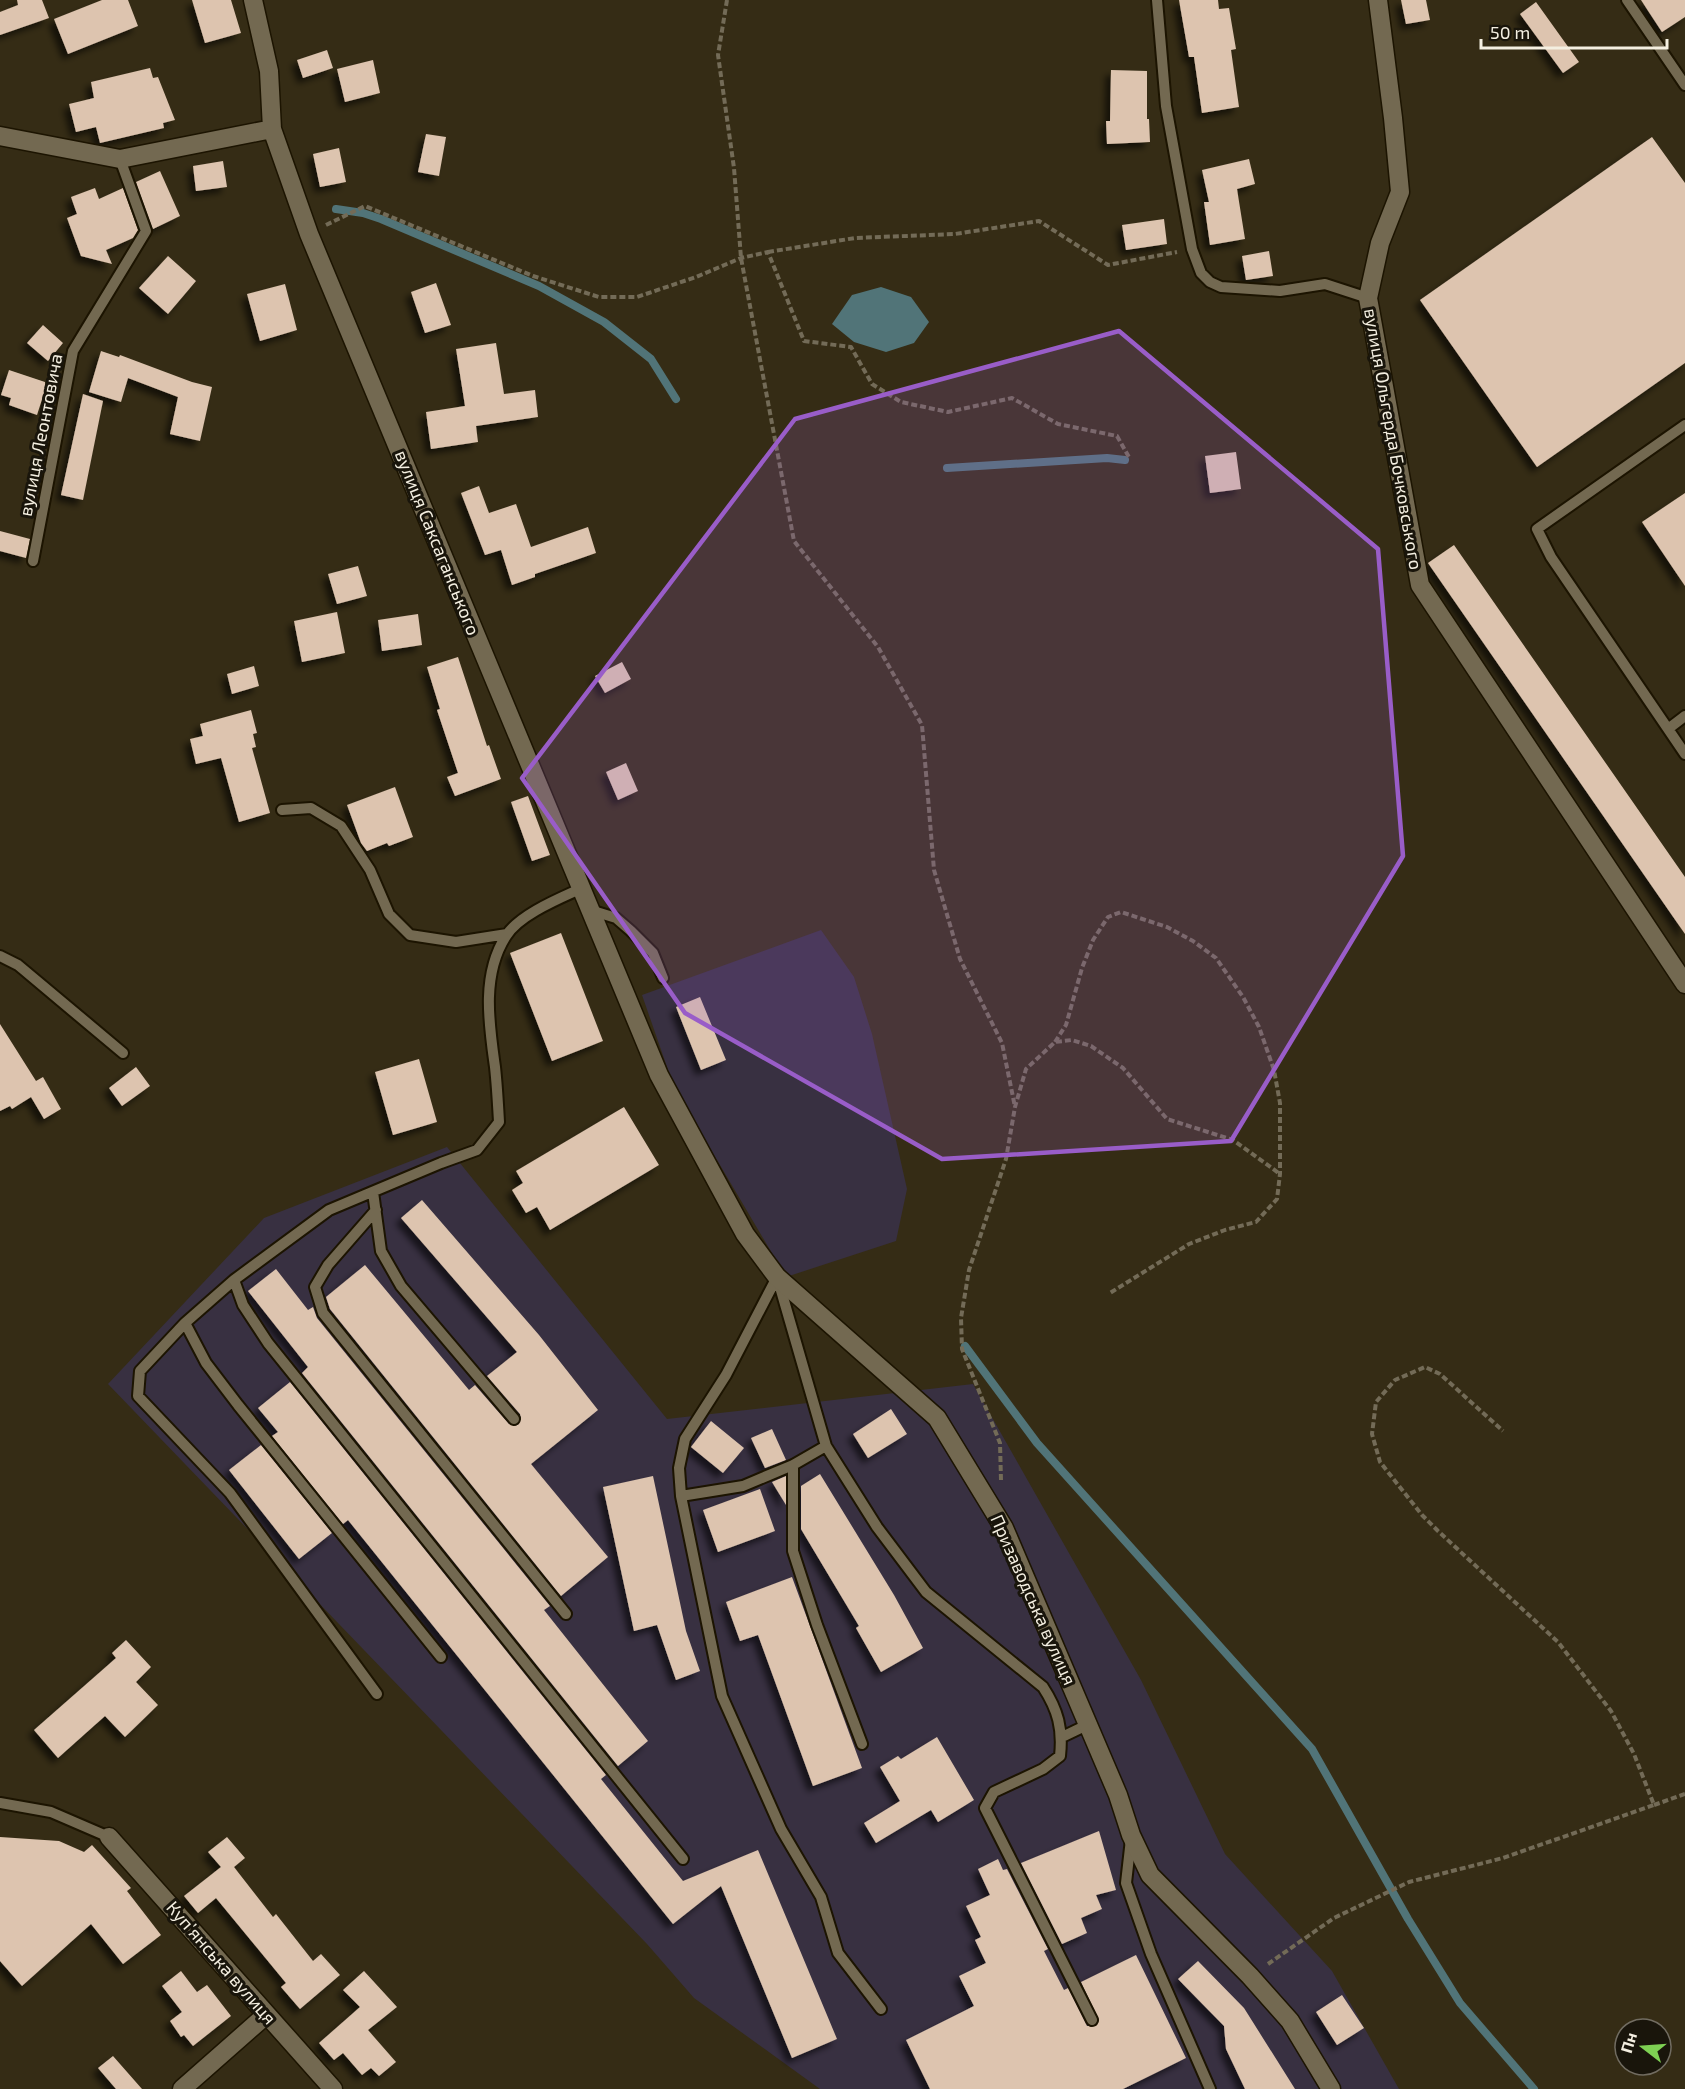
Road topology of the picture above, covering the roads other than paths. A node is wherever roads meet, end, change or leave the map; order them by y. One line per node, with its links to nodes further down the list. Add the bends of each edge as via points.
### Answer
1 (252, 0): 6 (street, вулиця Саксаганського, via 269,71)
2 (1157, 0): 9 (lane, via 1166,106 1192,249 1201,273 1221,287 1280,291 1325,284)
3 (1378, 0): 9 (street, вулиця Ольгерда Бочковського, via 1400,192 1380,243)
4 (1626, 0): 5 (lane)
5 (1685, 85)
6 (272, 129): 8 (street); 16 (street, вулиця Саксаганського, via 309,234)
7 (0, 136): 8 (street)
8 (120, 159): 11 (lane, вулиця Леонтовича, via 146,231 73,351)
9 (1368, 298): 21 (street, вулиця Ольгерда Бочковського, via 1420,585)
10 (1685, 425): 13 (lane, via 1537,529 1551,557)
11 (33, 561)
12 (1685, 716): 13 (lane)
13 (1668, 729): 14 (lane)
14 (1685, 754)
15 (282, 810): 18 (lane, via 311,808 341,826 370,870 389,914 410,935 456,942)
16 (580, 889): 17 (street, вулиця Саксаганського); 18 (lane, via 535,910)
17 (588, 909): 20 (lane, via 616,918 631,931 653,953); 23 (street, вулиця Саксаганського)
18 (507, 934): 24 (lane, via 493,967 489,992 500,1122 477,1150)
19 (0, 956): 22 (lane, via 18,965)
20 (663, 978)
21 (1685, 984)
22 (123, 1053)
23 (658, 1075): 26 (street, Призаводська вулиця, via 745,1234)
24 (373, 1192): 25 (lane); 27 (lane, via 329,1210)
25 (376, 1210): 29 (lane, via 381,1251 401,1286); 33 (lane, via 328,1265 315,1287 323,1312)
26 (777, 1276): 30 (lane); 32 (lane, via 726,1375 685,1439 679,1468); 36 (street, Призаводська вулиця, via 937,1418 1004,1528)
27 (234, 1280): 28 (lane); 42 (lane, via 243,1305 268,1343)
28 (185, 1323): 34 (lane, via 206,1363 232,1397); 35 (lane, via 140,1371 138,1396 230,1494)
29 (514, 1419)
30 (826, 1446): 31 (lane); 37 (lane, via 877,1527 926,1593 1043,1687 1054,1704)
31 (793, 1466): 32 (lane, via 743,1486); 38 (lane, via 793,1551)
32 (681, 1496): 43 (lane, via 722,1696 781,1829 820,1897 838,1953)
33 (566, 1614)
34 (441, 1657)
35 (377, 1695)
36 (1087, 1725): 37 (lane); 40 (street, Призаводська вулиця)
37 (1062, 1737): 45 (lane, via 1060,1756 994,1792 985,1808)
38 (862, 1744)
39 (0, 1803): 41 (lane, via 51,1812)
40 (1131, 1835): 48 (lane, via 1126,1883 1151,1954); 49 (street, Призаводська вулиця, via 1150,1875 1290,2021)
41 (110, 1837): 44 (street, Купʼянська вулиця)
42 (683, 1859)
43 (881, 2009)
44 (266, 2015): 46 (street); 47 (street, Купʼянська вулиця)
45 (1092, 2020)
46 (182, 2089)
47 (333, 2089)
48 (1210, 2089)
49 (1331, 2089)

